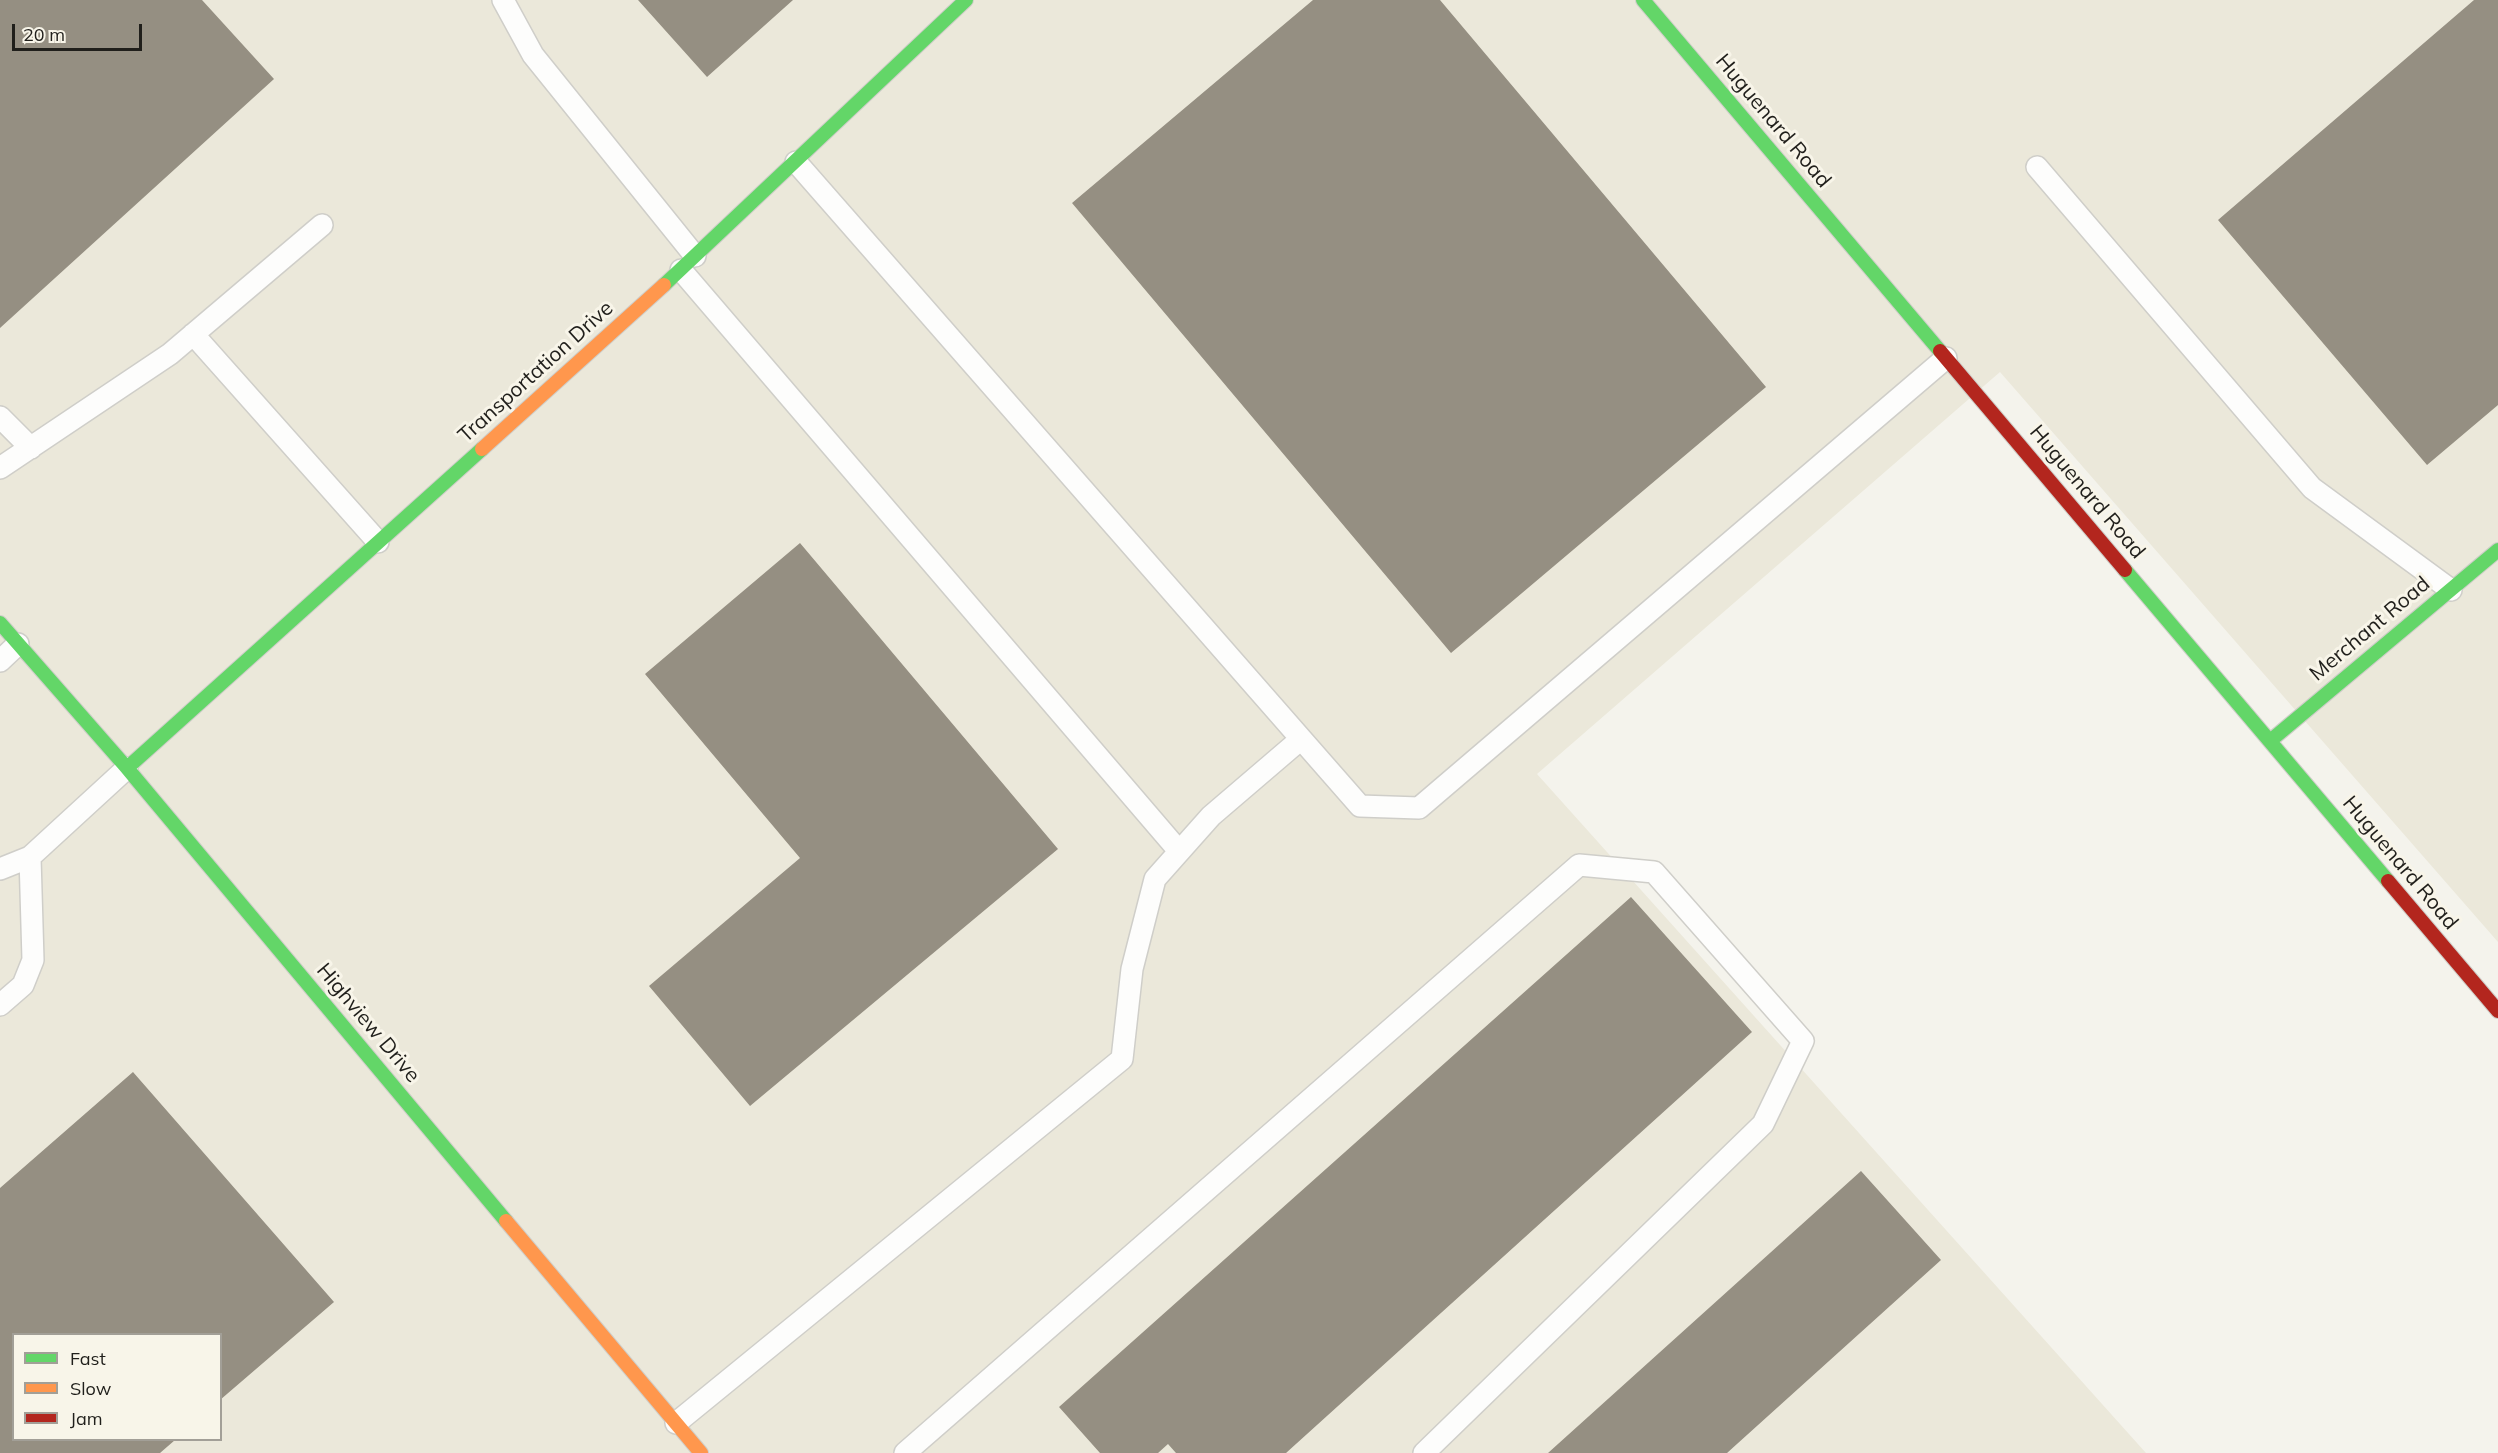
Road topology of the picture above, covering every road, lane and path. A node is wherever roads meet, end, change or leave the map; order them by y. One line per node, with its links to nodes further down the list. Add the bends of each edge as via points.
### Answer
1 (502, 0): 7 (lane, via 532,55)
2 (1643, 0): 9 (street, Huguenard Road)
3 (963, 1): 4 (street, Transportation Drive)
4 (796, 162): 7 (street, Transportation Drive); 19 (lane)
5 (2037, 167): 15 (lane, via 2312,488)
6 (322, 225): 8 (lane)
7 (688, 263): 13 (street, Transportation Drive); 22 (lane)
8 (194, 334): 11 (lane); 13 (lane)
9 (1946, 358): 19 (lane, via 1419,808 1360,806); 20 (street, Huguenard Road)
10 (0, 417): 11 (lane)
11 (31, 448): 12 (lane)
12 (0, 468)
13 (378, 542): 21 (street, Transportation Drive)
14 (2498, 550): 15 (street, Merchant Road)
15 (2451, 590): 20 (street, Merchant Road)
16 (0, 623): 17 (street, Highview Drive)
17 (18, 644): 18 (lane); 21 (street, Highview Drive)
18 (0, 661)
19 (1301, 739): 22 (lane, via 1211,816)
20 (2270, 741): 26 (street, Huguenard Road)
21 (127, 768): 23 (lane); 27 (street, Highview Drive)
22 (1179, 851): 27 (lane, via 1155,879 1132,969 1122,1059)
23 (30, 857): 24 (lane); 25 (lane, via 33,960 23,985)
24 (0, 869)
25 (0, 1005)
26 (2498, 1011)
27 (676, 1423): 28 (street, Highview Drive)
28 (701, 1453)
29 (905, 1453): 30 (lane, via 1579,865 1654,872 1803,1041 1763,1124)
30 (1424, 1453)

